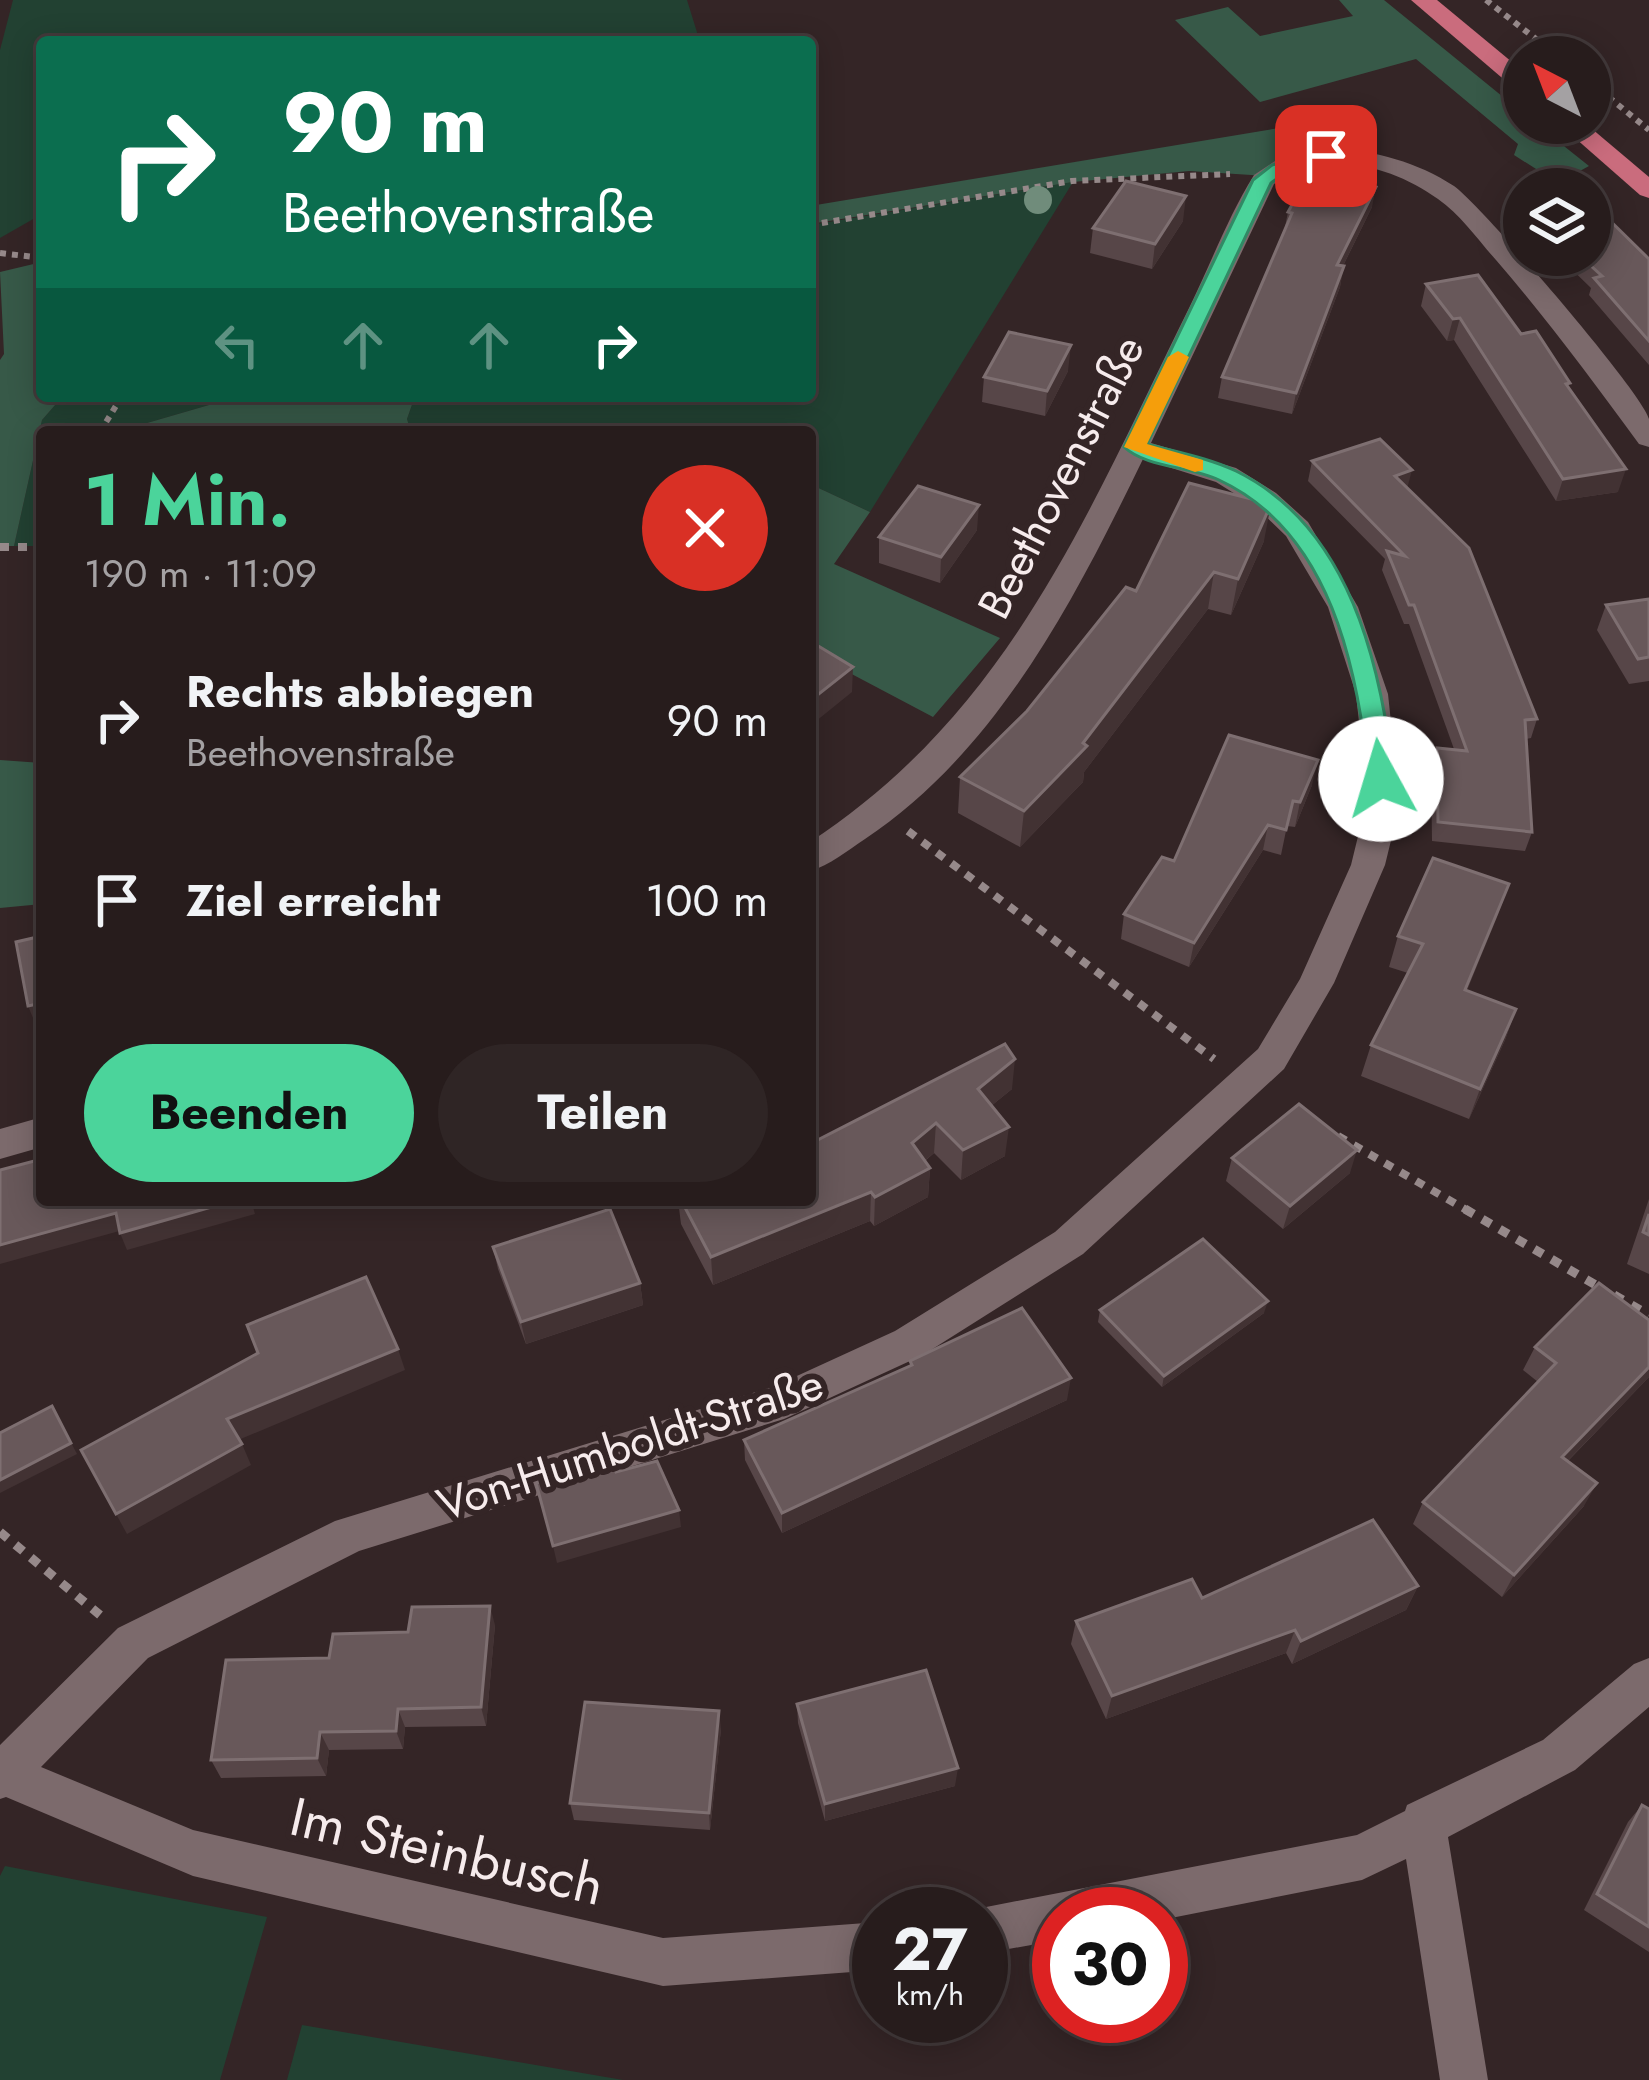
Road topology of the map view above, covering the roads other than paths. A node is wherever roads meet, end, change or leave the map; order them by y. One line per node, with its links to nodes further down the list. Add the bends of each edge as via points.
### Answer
1 (1423, 0): 2 (main road)
2 (1503, 67)
3 (1595, 144): 4 (main road)
4 (1649, 190)
5 (1649, 438): 6 (street, Beethovenstraße, via 1585,349 1456,200 1374,160 1326,156 1267,176)
6 (1135, 447): 7 (street, Beethovenstraße, via 1011,675 966,732); 11 (street, Von-Humboldt-Straße, via 1226,475 1297,530 1335,590 1372,694 1381,779 1368,865 1316,983 1271,1059 1069,1243 909,1343 784,1401 350,1534 133,1643)
7 (816, 855)
8 (36, 1134): 9 (street)
9 (0, 1144)
10 (1649, 1679): 12 (street, via 1559,1755)
11 (2, 1775): 14 (street, Im Steinbusch, via 193,1853 663,1962)
12 (1424, 1821): 13 (street, via 1361,1857); 15 (street)
13 (1188, 1891)
14 (852, 1948)
15 (1464, 2080)

